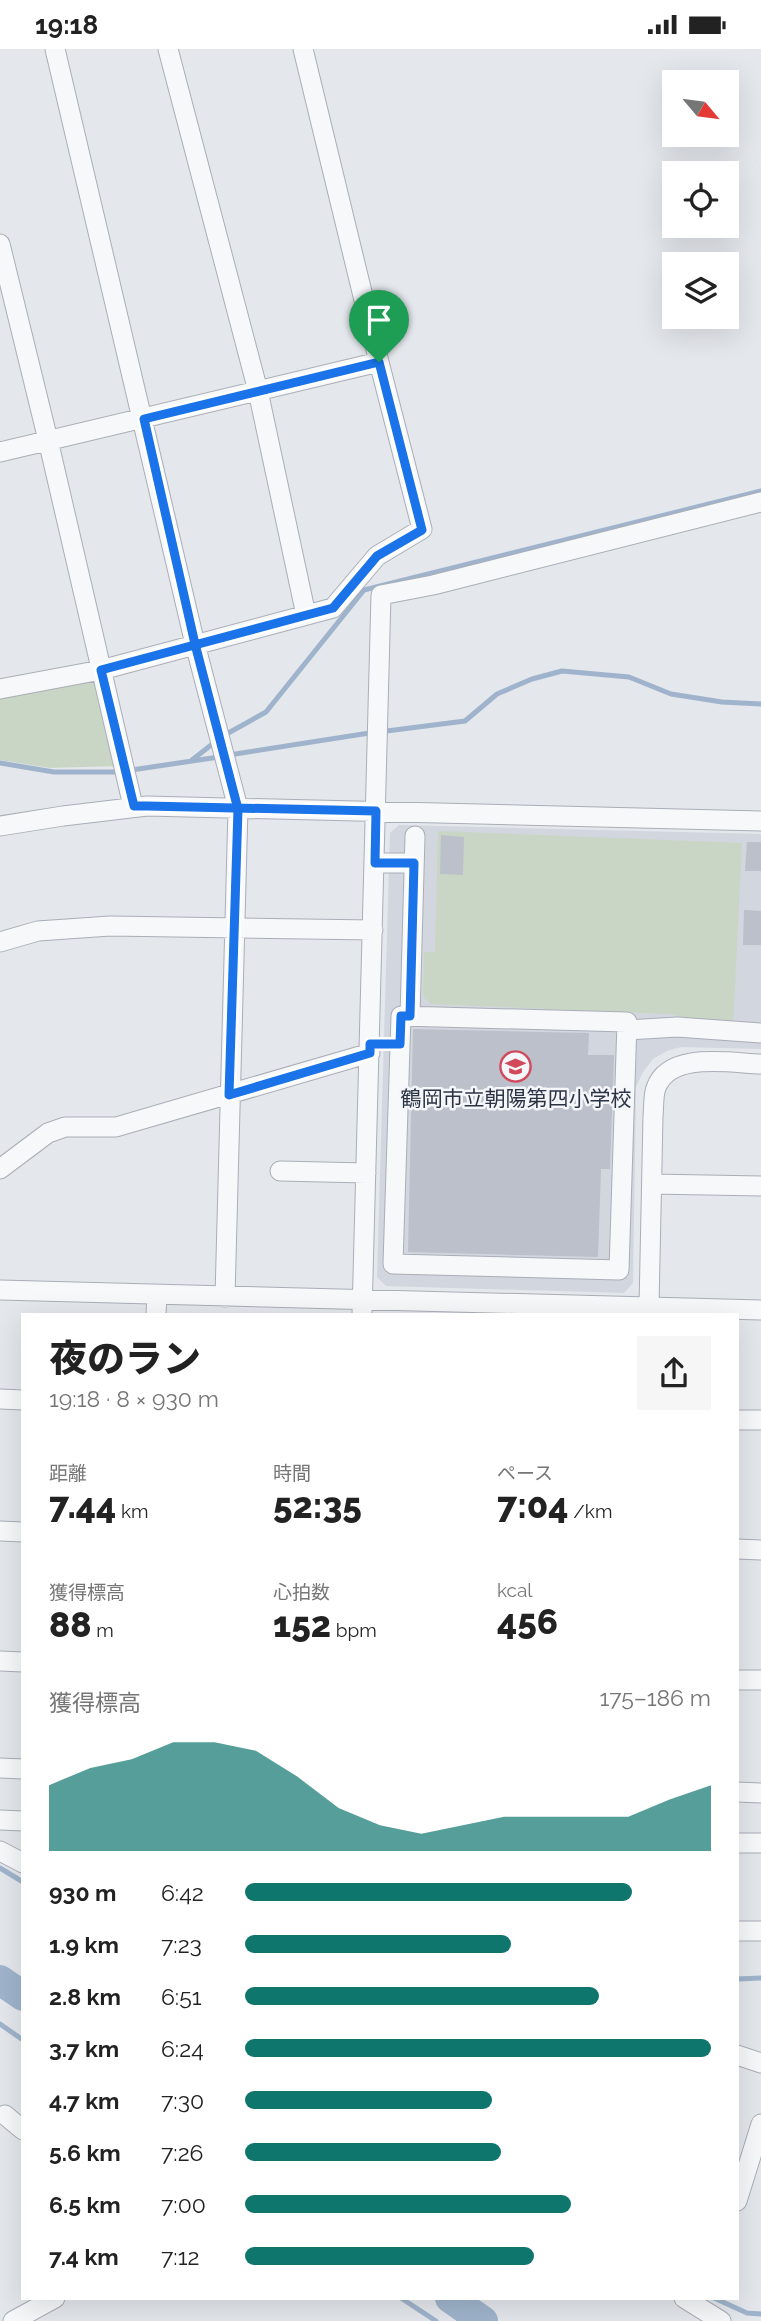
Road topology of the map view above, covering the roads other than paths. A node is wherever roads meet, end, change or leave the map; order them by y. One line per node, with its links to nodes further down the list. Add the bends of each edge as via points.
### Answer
1 (55, 49): 7 (street)
2 (168, 49): 6 (street)
3 (303, 49): 5 (street)
4 (0, 244): 8 (street)
5 (379, 362): 6 (street); 11 (street, via 422,530 377,556 333,608)
6 (258, 391): 7 (street); 11 (street)
7 (144, 419): 8 (street); 12 (street)
8 (48, 440): 9 (street); 13 (street)
9 (0, 452)
10 (761, 502): 17 (street, via 381,596)
11 (306, 615): 12 (street)
12 (195, 644): 13 (street); 16 (street)
13 (101, 670): 14 (street); 15 (street)
14 (0, 689)
15 (134, 806): 16 (street); 19 (street)
16 (238, 809): 17 (street); 23 (street)
17 (376, 811): 18 (street); 21 (street)
18 (761, 821)
19 (0, 826)
20 (415, 836): 22 (street)
21 (375, 863): 22 (street); 24 (street)
22 (414, 863): 26 (street)
23 (236, 928): 24 (street); 25 (street, via 110,926 38,931); 34 (street)
24 (373, 930): 31 (street)
25 (0, 942)
26 (410, 1016): 27 (street, via 627,1022); 30 (street, via 401,1016)
27 (627, 1030): 28 (street, via 677,1027); 41 (street, via 619,1270 393,1264)
28 (728, 1032): 29 (street); 32 (street)
29 (761, 1033)
30 (400, 1044): 31 (street); 41 (street)
31 (370, 1048): 34 (street); 37 (street)
32 (727, 1063): 33 (street); 38 (street, via 670,1068 656,1088)
33 (761, 1064)
34 (229, 1095): 35 (street, via 116,1128 65,1127 48,1133); 43 (street)
35 (0, 1169)
36 (280, 1171): 37 (street)
37 (366, 1173): 40 (street)
38 (652, 1184): 39 (street); 46 (street)
39 (761, 1186)
40 (364, 1242): 41 (street); 45 (street)
41 (394, 1243)
42 (0, 1290): 44 (street)
43 (225, 1297): 44 (street); 45 (street)
44 (157, 1304)
45 (363, 1307): 47 (street)
46 (649, 1307): 47 (street); 48 (street)
47 (588, 1310)
48 (761, 1310)
49 (0, 1399): 50 (street)
50 (21, 1399)
51 (739, 1420): 52 (street)
52 (761, 1420)
53 (0, 1531): 54 (street)
54 (21, 1532)
55 (739, 1549): 56 (street)
56 (761, 1550)
57 (0, 1661): 58 (street)
58 (21, 1661)
59 (739, 1680): 60 (street)
60 (761, 1680)
61 (0, 1768): 62 (street)
62 (21, 1769)
63 (739, 1792): 64 (street)
64 (761, 1793)
65 (0, 1820): 66 (street)
66 (21, 1821)
67 (739, 1843): 68 (street)
68 (761, 1843)
69 (0, 1851): 70 (street)
70 (21, 1862)
71 (739, 1931): 72 (street)
72 (761, 1931)
73 (739, 2056): 74 (street)
74 (761, 2063)
75 (5, 2115): 77 (street)
76 (761, 2124): 78 (street)
77 (21, 2128)
78 (739, 2195)
79 (51, 2300): 81 (street)
80 (704, 2303): 82 (street)
81 (13, 2321)
82 (721, 2321)

